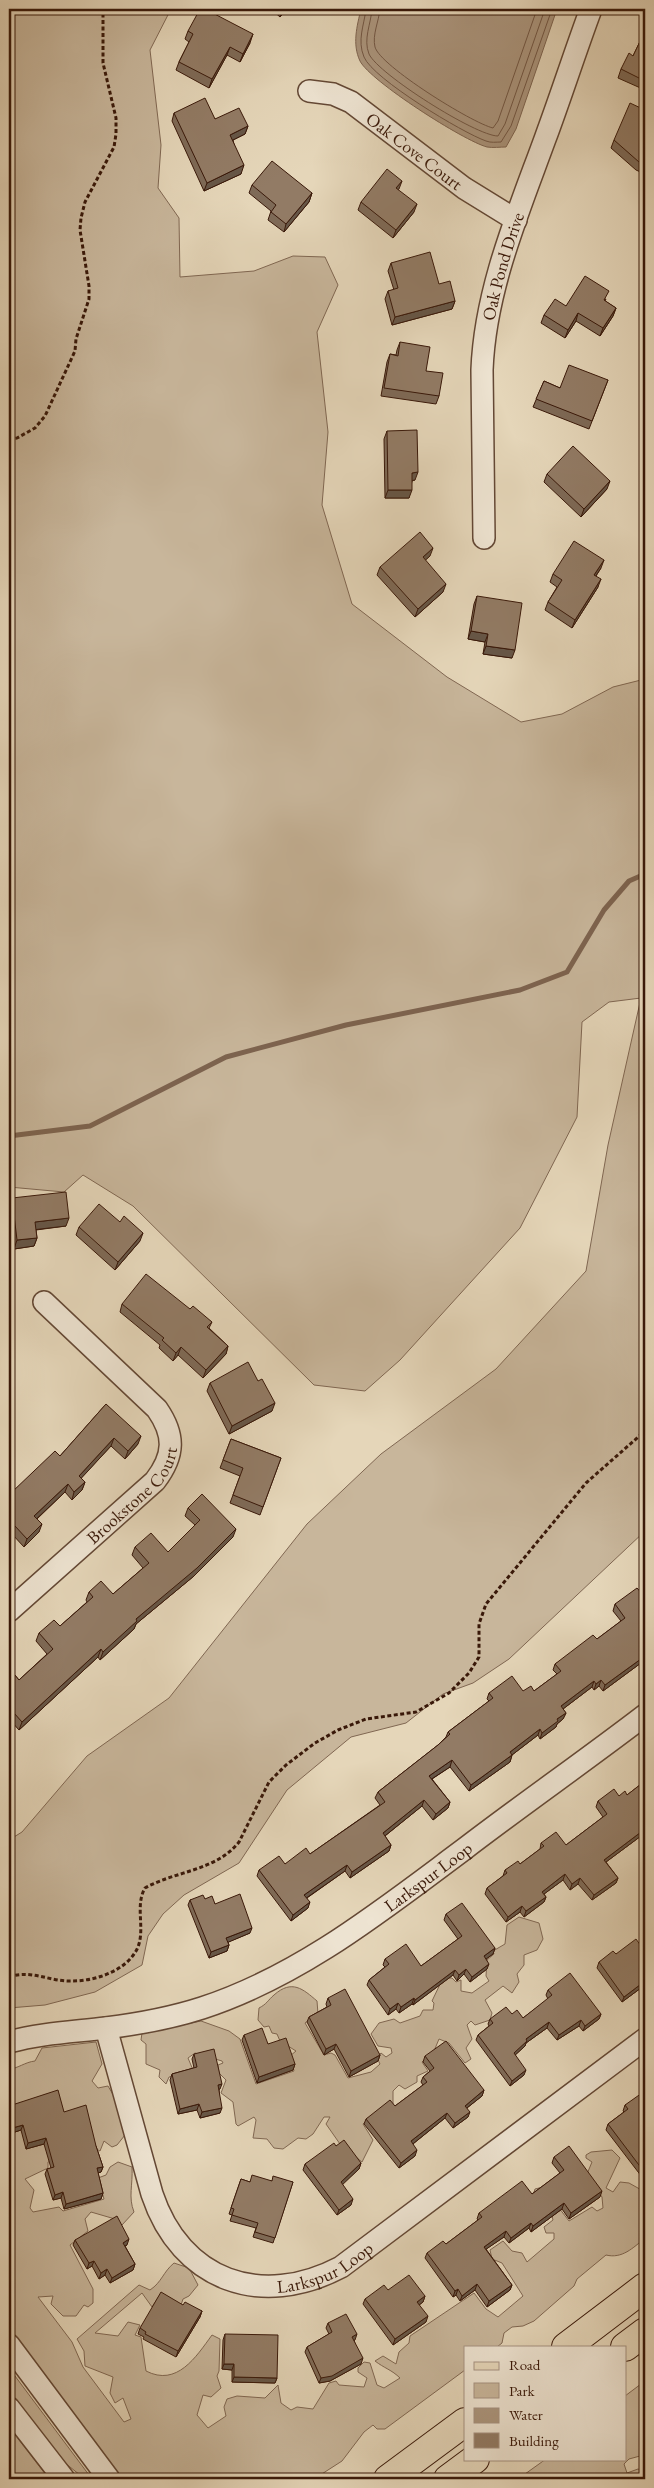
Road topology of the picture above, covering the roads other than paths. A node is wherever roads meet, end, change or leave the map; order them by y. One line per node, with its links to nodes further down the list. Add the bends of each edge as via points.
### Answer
1 (591, 9): 3 (street, Oak Pond Drive)
2 (310, 91): 3 (street, Oak Cove Court, via 333,94 351,102 464,188)
3 (516, 220): 4 (street, Oak Pond Drive, via 489,307 483,345)
4 (484, 538)
5 (44, 1302): 6 (street, Brookstone Court, via 157,1408 171,1437 170,1453 165,1468 155,1481)
6 (9, 1611)
7 (645, 1715): 8 (street, Larkspur Loop, via 387,1906 285,1973 202,2008 167,2018)
8 (106, 2028): 9 (street, Larkspur Loop, via 152,2194 169,2232 214,2274 242,2284 270,2287 314,2279 341,2267); 10 (street, Larkspur Loop)
9 (645, 2039)
10 (9, 2042)
11 (645, 2288): 14 (main road)
12 (645, 2332): 15 (main road)
13 (9, 2345): 20 (street)
14 (567, 2346)
15 (626, 2346)
16 (9, 2408): 19 (street)
17 (464, 2423): 21 (main road)
18 (474, 2460): 22 (main road)
19 (64, 2479)
20 (109, 2479)
21 (388, 2479)
22 (448, 2479)

